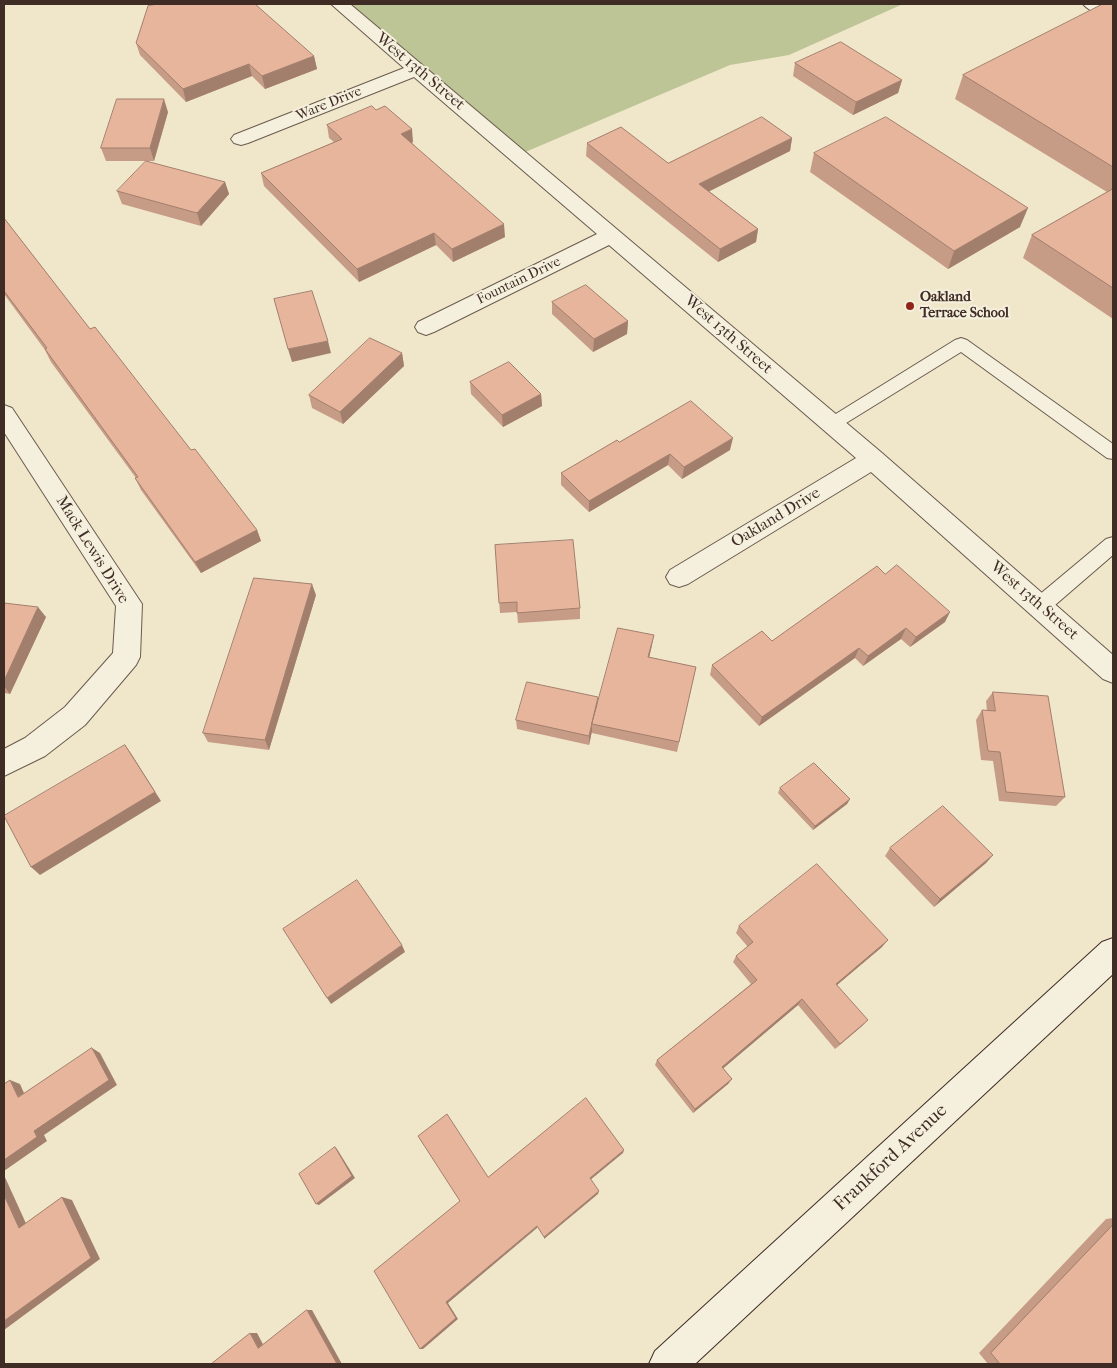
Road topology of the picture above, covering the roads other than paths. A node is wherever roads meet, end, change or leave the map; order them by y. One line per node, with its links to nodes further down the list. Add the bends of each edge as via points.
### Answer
1 (340, 4): 4 (street, West 13th Street)
2 (1089, 4): 3 (lane)
3 (1105, 12)
4 (417, 69): 5 (street, Ware Drive); 6 (street, West 13th Street)
5 (242, 139)
6 (612, 235): 7 (street, Fountain Drive); 9 (street, West 13th Street)
7 (426, 327)
8 (4, 414): 16 (street, Mack Lewis Drive, via 129,604 126,658 75,716 35,747)
9 (832, 424): 10 (lane, via 961,344); 11 (street, West 13th Street)
10 (1113, 452)
11 (873, 459): 13 (street, Oakland Drive); 14 (street, West 13th Street)
12 (1113, 544): 14 (lane)
13 (679, 577)
14 (1040, 606): 15 (street, West 13th Street)
15 (1113, 671)
16 (4, 763)
17 (1113, 953): 18 (street, Frankford Avenue)
18 (668, 1364)

